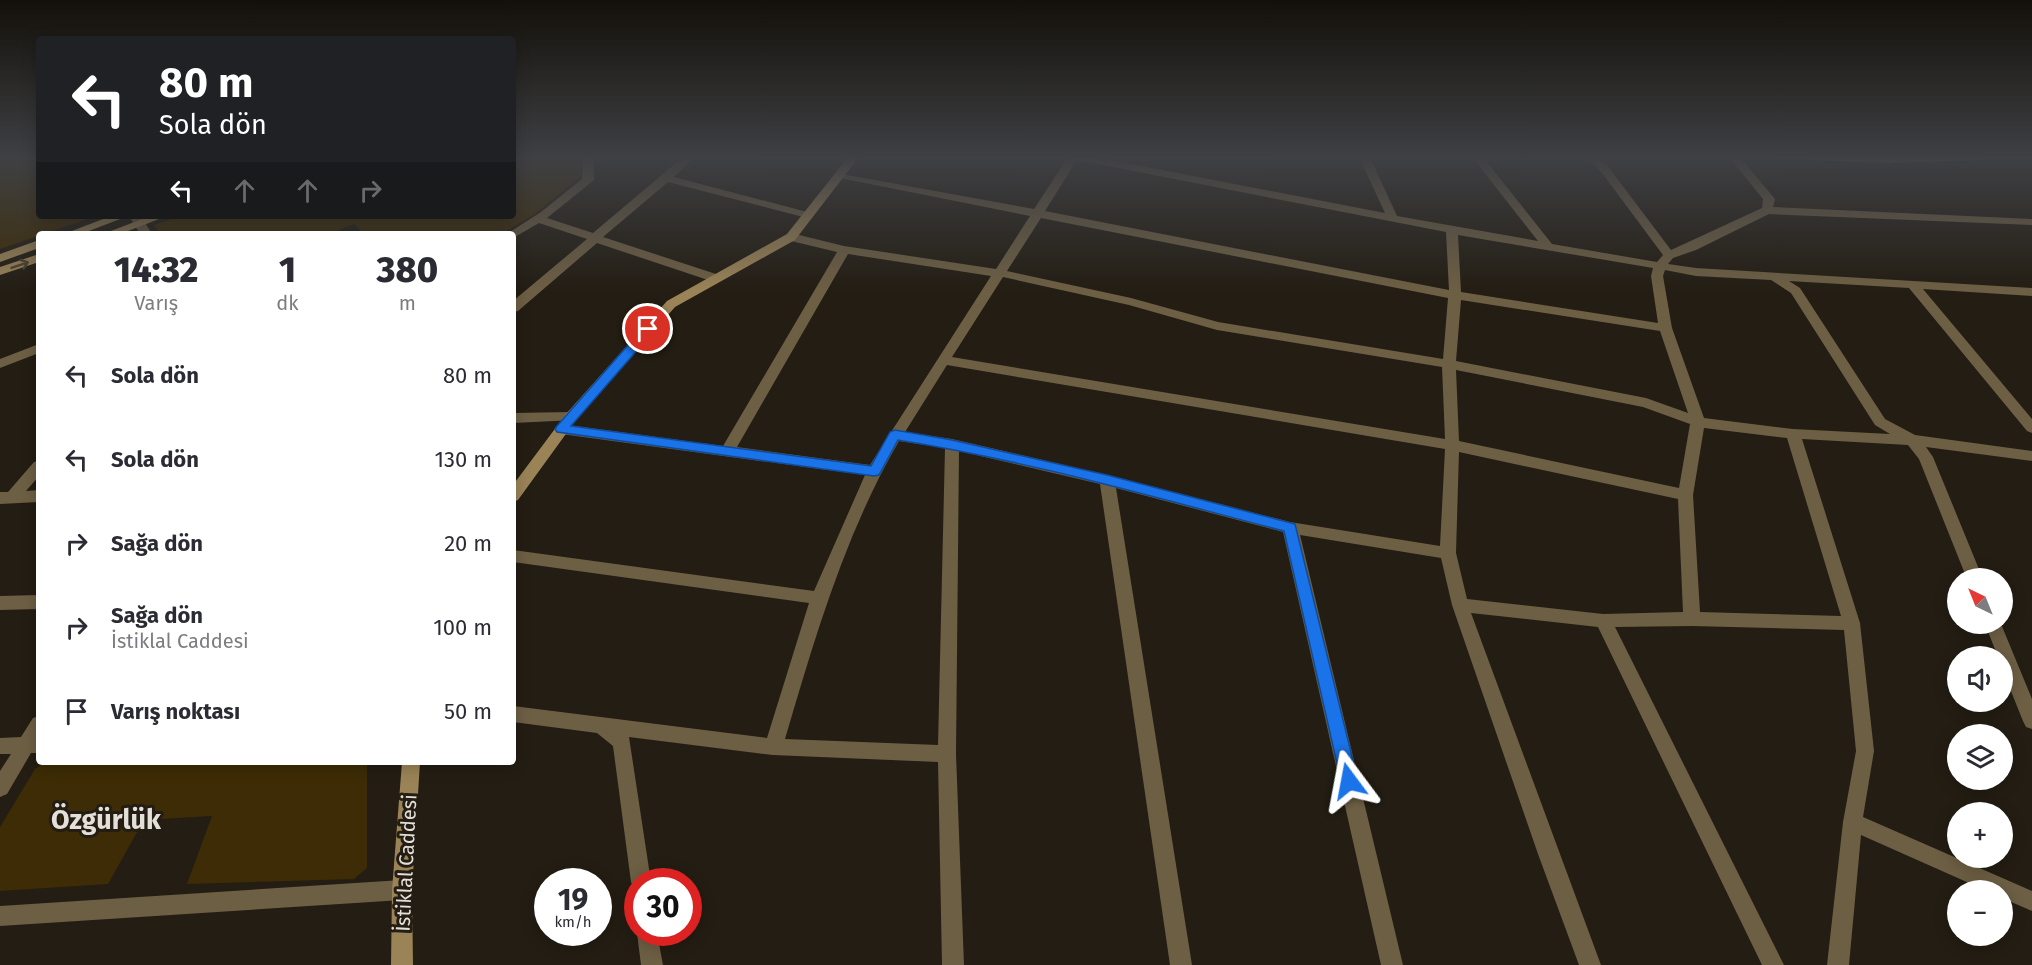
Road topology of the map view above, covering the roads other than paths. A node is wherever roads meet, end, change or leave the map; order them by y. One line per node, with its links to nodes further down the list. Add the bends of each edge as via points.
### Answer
1 (560, 202): 17 (street)
2 (638, 202): 26 (street)
3 (758, 202): 14 (street)
4 (818, 202): 14 (street)
5 (977, 202): 13 (street)
6 (1045, 202): 13 (street)
7 (1306, 202): 18 (street)
8 (1385, 202): 18 (street)
9 (1513, 202): 28 (street)
10 (1629, 202): 30 (street)
11 (1768, 202): 12 (street)
12 (1767, 210): 19 (street); 30 (street)
13 (1037, 214): 35 (street); 40 (street)
14 (807, 215): 25 (street)
15 (113, 219): 22 (street)
16 (154, 219): 20 (street)
17 (538, 219): 24 (street); 26 (street)
18 (1393, 219): 21 (street)
19 (2032, 222)
20 (140, 225): 23 (street)
21 (1452, 230): 28 (street); 40 (street)
22 (79, 231)
23 (119, 231)
24 (516, 232)
25 (791, 237): 29 (street); 37 (street)
26 (595, 238): 37 (street); 41 (street)
27 (36, 245): 31 (street)
28 (1548, 246): 33 (street)
29 (844, 250): 35 (street); 56 (street)
30 (1669, 255): 33 (street)
31 (0, 258)
32 (36, 259): 34 (street, one-way to 32)
33 (1660, 266): 36 (street); 42 (street, via 1657,276)
34 (0, 271)
35 (999, 273): 44 (street); 46 (street, via 1131,302 1217,326)
36 (1773, 277): 38 (street); 53 (street, via 1796,291 1880,422)
37 (715, 278): 49 (street, via 671,304)
38 (1913, 285): 39 (street); 50 (street)
39 (2032, 292)
40 (1455, 295): 42 (street); 46 (street)
41 (516, 305)
42 (1665, 328): 48 (street)
43 (36, 349): 45 (street)
44 (943, 360): 52 (street); 55 (street)
45 (0, 364)
46 (1449, 364): 48 (street, via 1646,403); 55 (street)
47 (516, 418): 49 (street)
48 (1698, 422): 51 (street); 62 (street)
49 (566, 423): 56 (street); 61 (street)
50 (2032, 428)
51 (1793, 434): 53 (street); 75 (street)
52 (895, 435): 54 (street); 59 (street)
53 (1912, 440): 57 (street); 68 (street, via 1926,457)
54 (952, 444): 60 (street); 83 (street)
55 (1452, 445): 62 (street); 66 (street)
56 (727, 452): 59 (street)
57 (2032, 456)
58 (36, 469): 64 (street)
59 (874, 471): 69 (street)
60 (1107, 480): 65 (street); 95 (street)
61 (516, 487)
62 (1685, 495): 73 (street)
63 (36, 496): 64 (street)
64 (6, 497)
65 (1290, 528): 66 (street); 96 (street)
66 (1448, 553): 72 (street)
67 (516, 556): 69 (street)
68 (1971, 568)
69 (819, 598): 82 (street)
70 (36, 602): 71 (street)
71 (0, 603)
72 (1460, 605): 74 (street); 97 (street)
73 (1692, 619): 74 (street); 75 (street)
74 (1603, 621): 98 (street)
75 (1852, 623): 86 (street, via 1865,751)
76 (1997, 634): 78 (street)
77 (516, 714): 79 (street)
78 (2032, 721)
79 (600, 724): 82 (street); 87 (street, via 622,742)
80 (32, 745): 81 (street); 85 (street)
81 (0, 746)
82 (773, 747): 83 (street)
83 (947, 754): 94 (street)
84 (411, 765): 88 (street, İstiklal Caddesi)
85 (0, 788)
86 (1853, 822): 89 (street); 99 (street)
87 (639, 868)
88 (402, 890): 90 (street); 92 (street, İstiklal Caddesi)
89 (2032, 901)
90 (0, 916)
91 (650, 946): 93 (street)
92 (402, 965)
93 (652, 965)
94 (953, 965)
95 (1181, 965)
96 (1392, 965)
97 (1590, 965)
98 (1773, 965)
99 (1838, 965)

